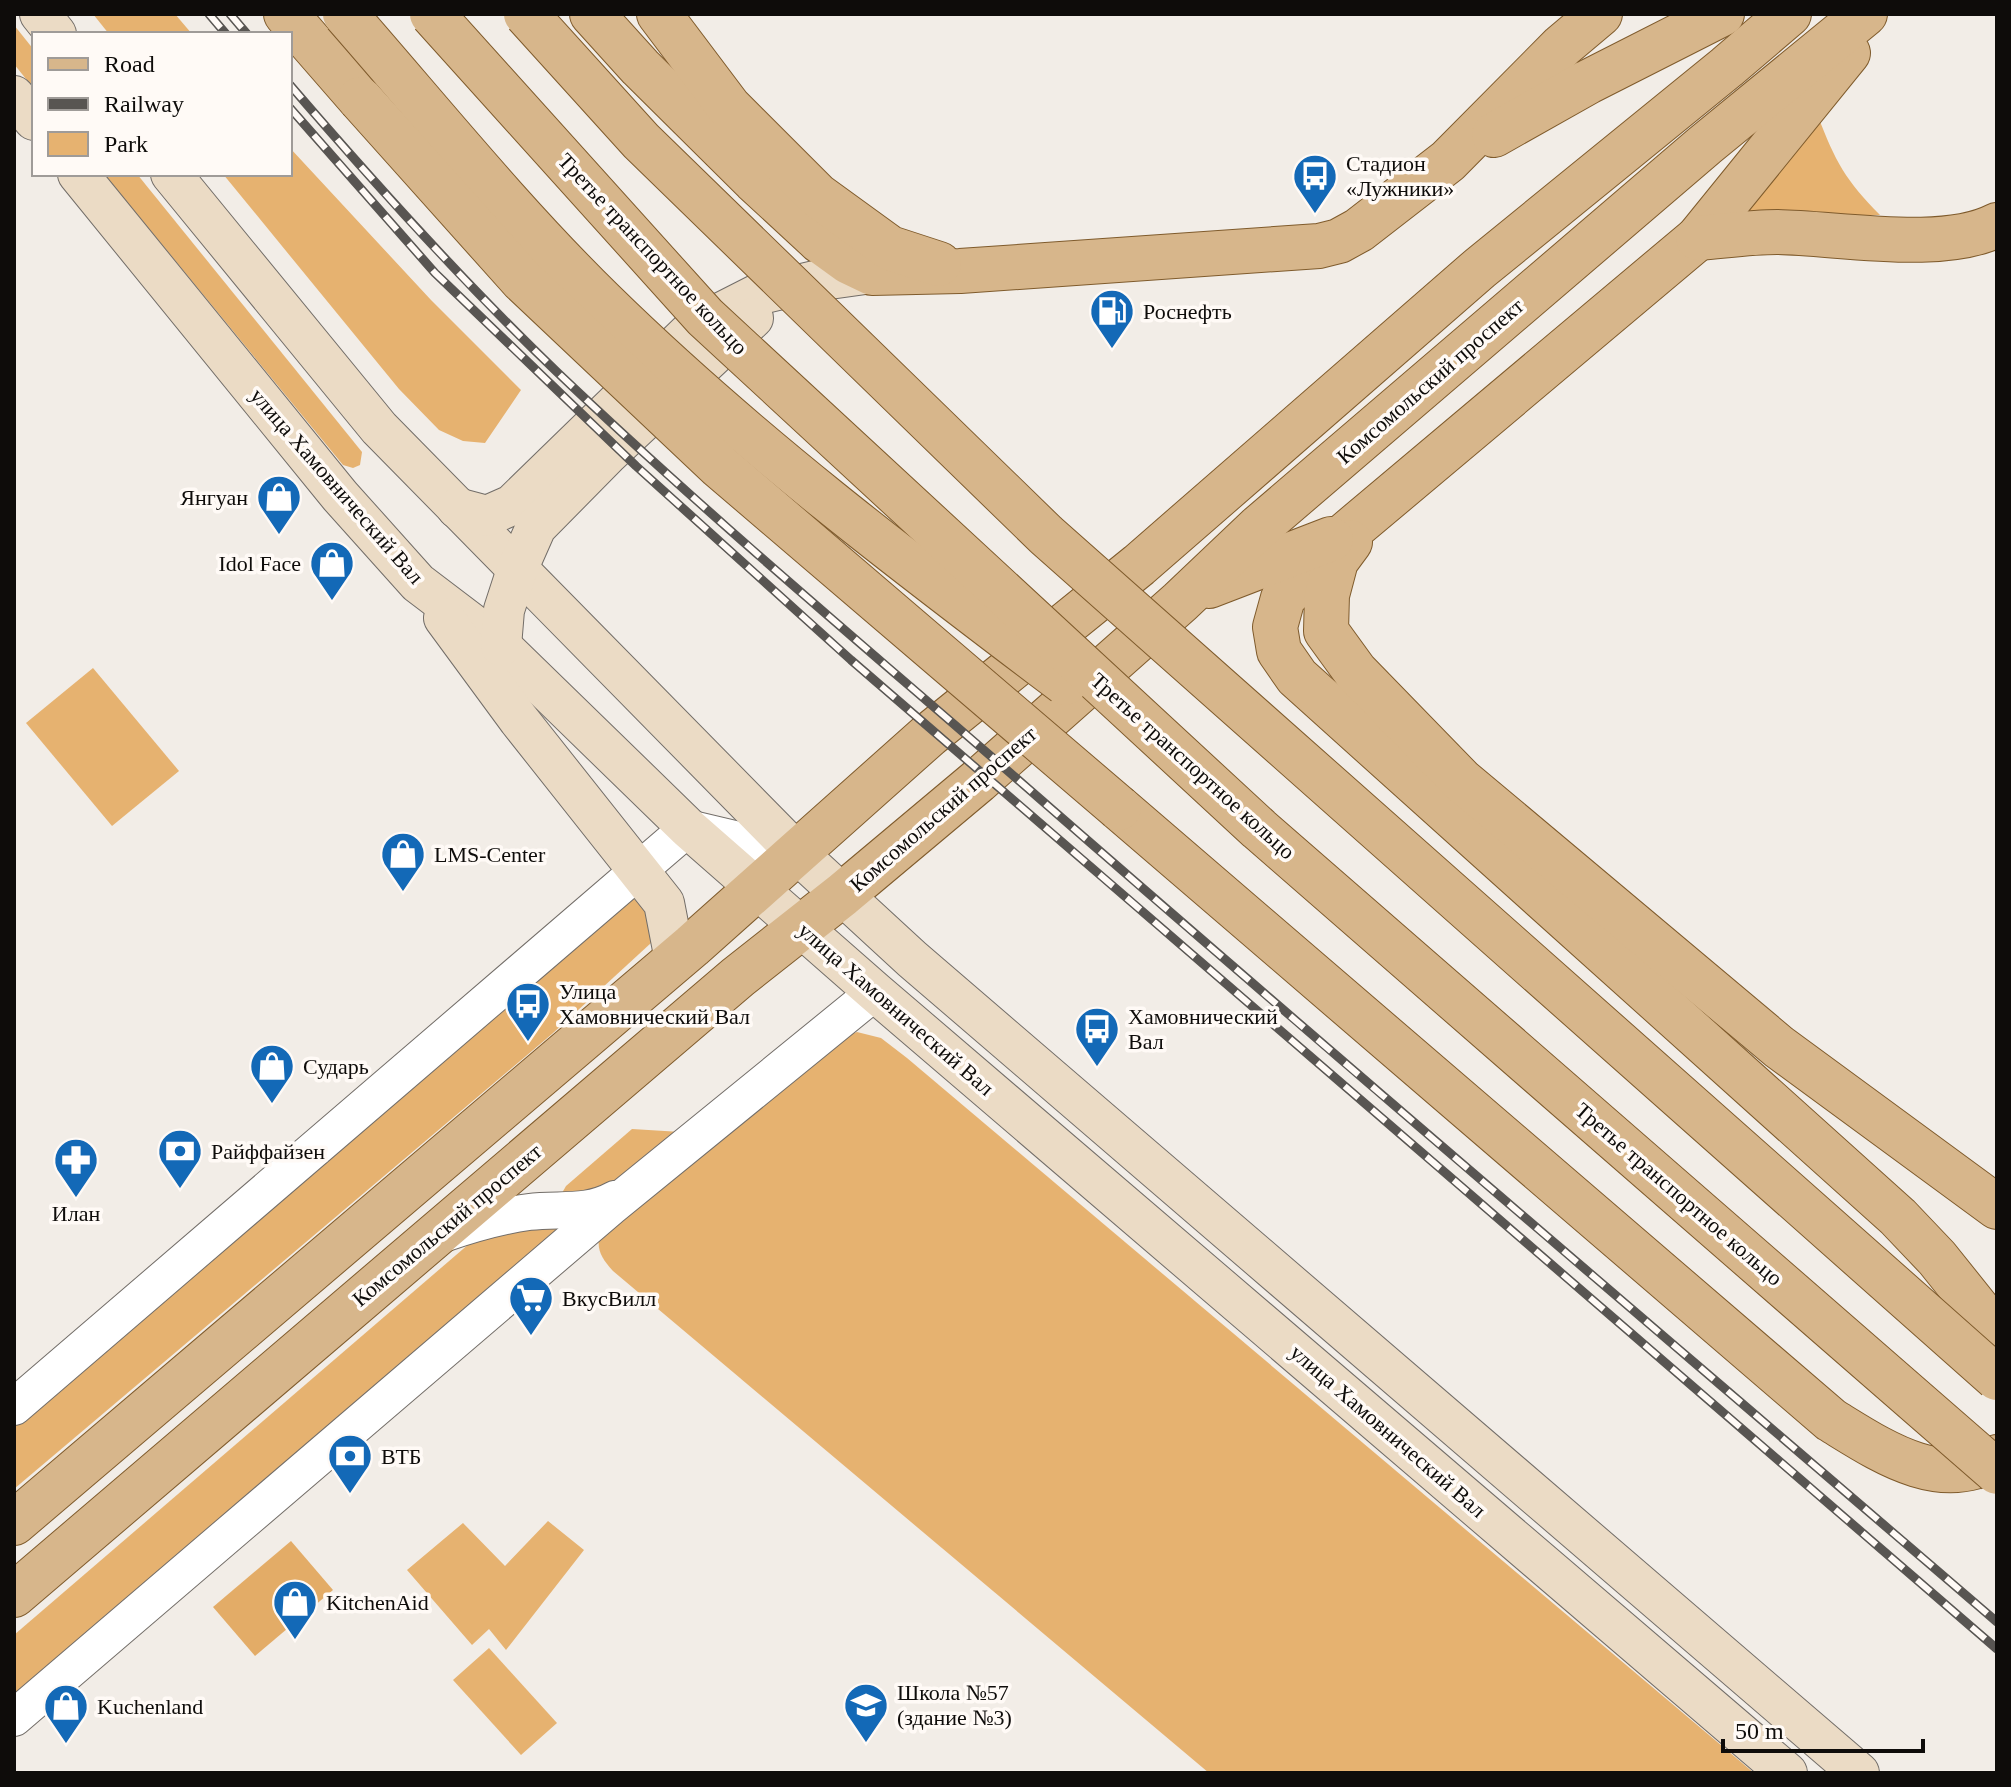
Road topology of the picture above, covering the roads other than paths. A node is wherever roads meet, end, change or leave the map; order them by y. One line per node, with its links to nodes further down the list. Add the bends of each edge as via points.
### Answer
1 (40, 14): 13 (main road)
2 (286, 14): 45 (main road, bridge, via 522,280 719,466 1831,1420 1890,1456 1939,1470 1980,1467)
3 (345, 14): 31 (main road, bridge, via 536,233 713,401 923,576)
4 (432, 14): 31 (main road, Третье транспортное кольцо, bridge, via 705,317)
5 (526, 14): 43 (main road, bridge, via 641,141 1046,535)
6 (592, 14): 22 (main road, via 754,180 820,241)
7 (659, 14): 21 (main road, via 729,107 817,195 890,248)
8 (1600, 14): 16 (main road)
9 (1722, 14): 16 (main road)
10 (1789, 14): 32 (main road, via 1480,268 1139,565 929,735)
11 (1865, 14): 28 (main road, Комсомольский проспект, via 1693,155)
12 (1879, 14): 20 (main road)
13 (54, 32)
14 (14, 96): 15 (main road)
15 (32, 118)
16 (1448, 161): 21 (main road, via 1359,230 1319,246)
17 (80, 176): 27 (main road, улица Хамовнический Вал, via 340,496)
18 (173, 176): 24 (main road, via 379,428)
19 (1997, 225): 20 (main road, via 1931,239 1775,232)
20 (1698, 238): 25 (main road)
21 (960, 271): 22 (main road)
22 (872, 273): 23 (main road)
23 (815, 281): 24 (main road, via 756,295 697,325 512,505 487,516); 26 (main road, via 751,320 607,455 536,527)
24 (457, 508): 26 (main road)
25 (1360, 522): 28 (main road); 40 (main road, via 1336,561 1327,595 1326,631 1355,671 1461,780 1527,837 1779,1047); 42 (main road, via 1283,598 1275,627 1279,651 1297,677 1898,1217)
26 (517, 570): 29 (main road, via 504,610); 32 (main road)
27 (418, 583): 29 (main road, улица Хамовнический Вал); 33 (main road)
28 (1188, 594): 35 (main road, Комсомольский проспект)
29 (501, 646): 30 (main road, улица Хамовнический Вал)
30 (688, 828): 32 (street); 33 (street); 34 (main road, улица Хамовнический Вал)
31 (1259, 829): 46 (main road, Третье транспортное кольцо, bridge)
32 (798, 854): 34 (main road); 35 (main road)
33 (639, 870): 37 (main road, via 664,903); 44 (street)
34 (757, 888): 36 (main road, улица Хамовнический Вал); 37 (main road)
35 (842, 895): 36 (main road, Комсомольский проспект); 51 (main road)
36 (800, 926): 38 (main road, улица Хамовнический Вал); 41 (main road, Комсомольский проспект)
37 (675, 960): 47 (main road)
38 (875, 992): 39 (street); 50 (main road, улица Хамовнический Вал)
39 (634, 1189): 41 (street, via 603,1206 488,1219); 49 (street)
40 (1997, 1207)
41 (431, 1238): 48 (main road, Комсомольский проспект)
42 (1997, 1333)
43 (1997, 1378)
44 (14, 1407)
45 (1997, 1457)
46 (1997, 1472)
47 (14, 1523)
48 (14, 1595)
49 (14, 1718)
50 (1787, 1773)
51 (1859, 1773)

